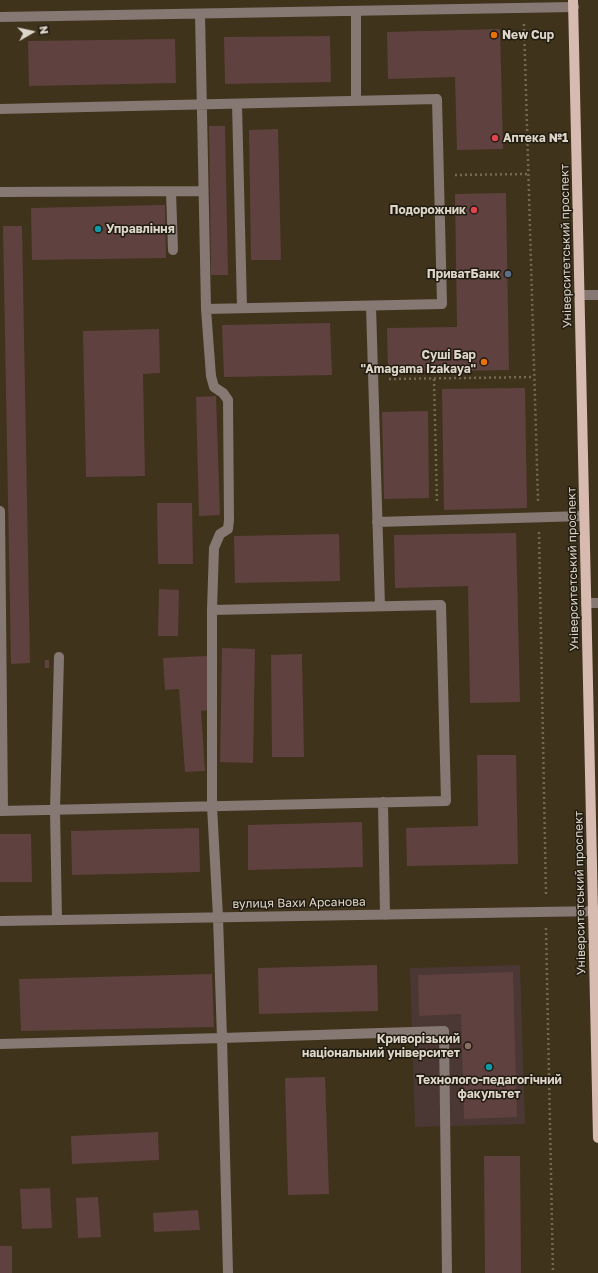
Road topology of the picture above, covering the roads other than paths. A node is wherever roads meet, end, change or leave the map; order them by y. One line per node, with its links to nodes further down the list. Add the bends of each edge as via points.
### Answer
1 (574, 4): 2 (street, via 524,8); 13 (main road, Університетський проспект)
2 (356, 11): 3 (street); 5 (street)
3 (200, 14): 4 (street); 7 (street)
4 (0, 17)
5 (356, 101): 6 (street); 15 (street, via 437,99 442,304)
6 (237, 104): 7 (street); 16 (street)
7 (201, 105): 8 (street); 9 (street)
8 (0, 109)
9 (203, 191): 11 (street); 17 (street)
10 (0, 192): 11 (street)
11 (171, 192): 12 (street)
12 (173, 250)
13 (580, 295): 14 (street); 19 (main road, Університетський проспект)
14 (598, 295)
15 (371, 306): 16 (street); 20 (street)
16 (242, 308): 17 (street)
17 (206, 309): 24 (street, via 211,376 214,387 223,392 228,400 229,520 228,529 220,534 214,548)
18 (0, 511): 29 (street)
19 (584, 516): 20 (street); 21 (main road, Університетський проспект)
20 (378, 522): 23 (street)
21 (586, 603): 22 (street); 30 (main road, Університетський проспект)
22 (598, 603)
23 (380, 606): 24 (street); 26 (street, via 441,605 446,801)
24 (212, 610): 27 (street)
25 (59, 657): 28 (street)
26 (383, 802): 27 (street); 31 (street)
27 (212, 806): 28 (street); 32 (street)
28 (55, 810): 29 (street); 33 (street)
29 (2, 811)
30 (595, 911): 31 (street, вулиця Вахи Арсанова); 37 (main road, Університетський проспект)
31 (385, 915): 32 (street, вулиця Вахи Арсанова)
32 (218, 917): 33 (street, вулиця Вахи Арсанова); 35 (street)
33 (57, 920): 34 (street, вулиця Вахи Арсанова)
34 (0, 921)
35 (222, 1038): 36 (street); 38 (street); 39 (street, via 444,1031)
36 (0, 1044)
37 (598, 1138)
38 (228, 1273)
39 (447, 1273)

